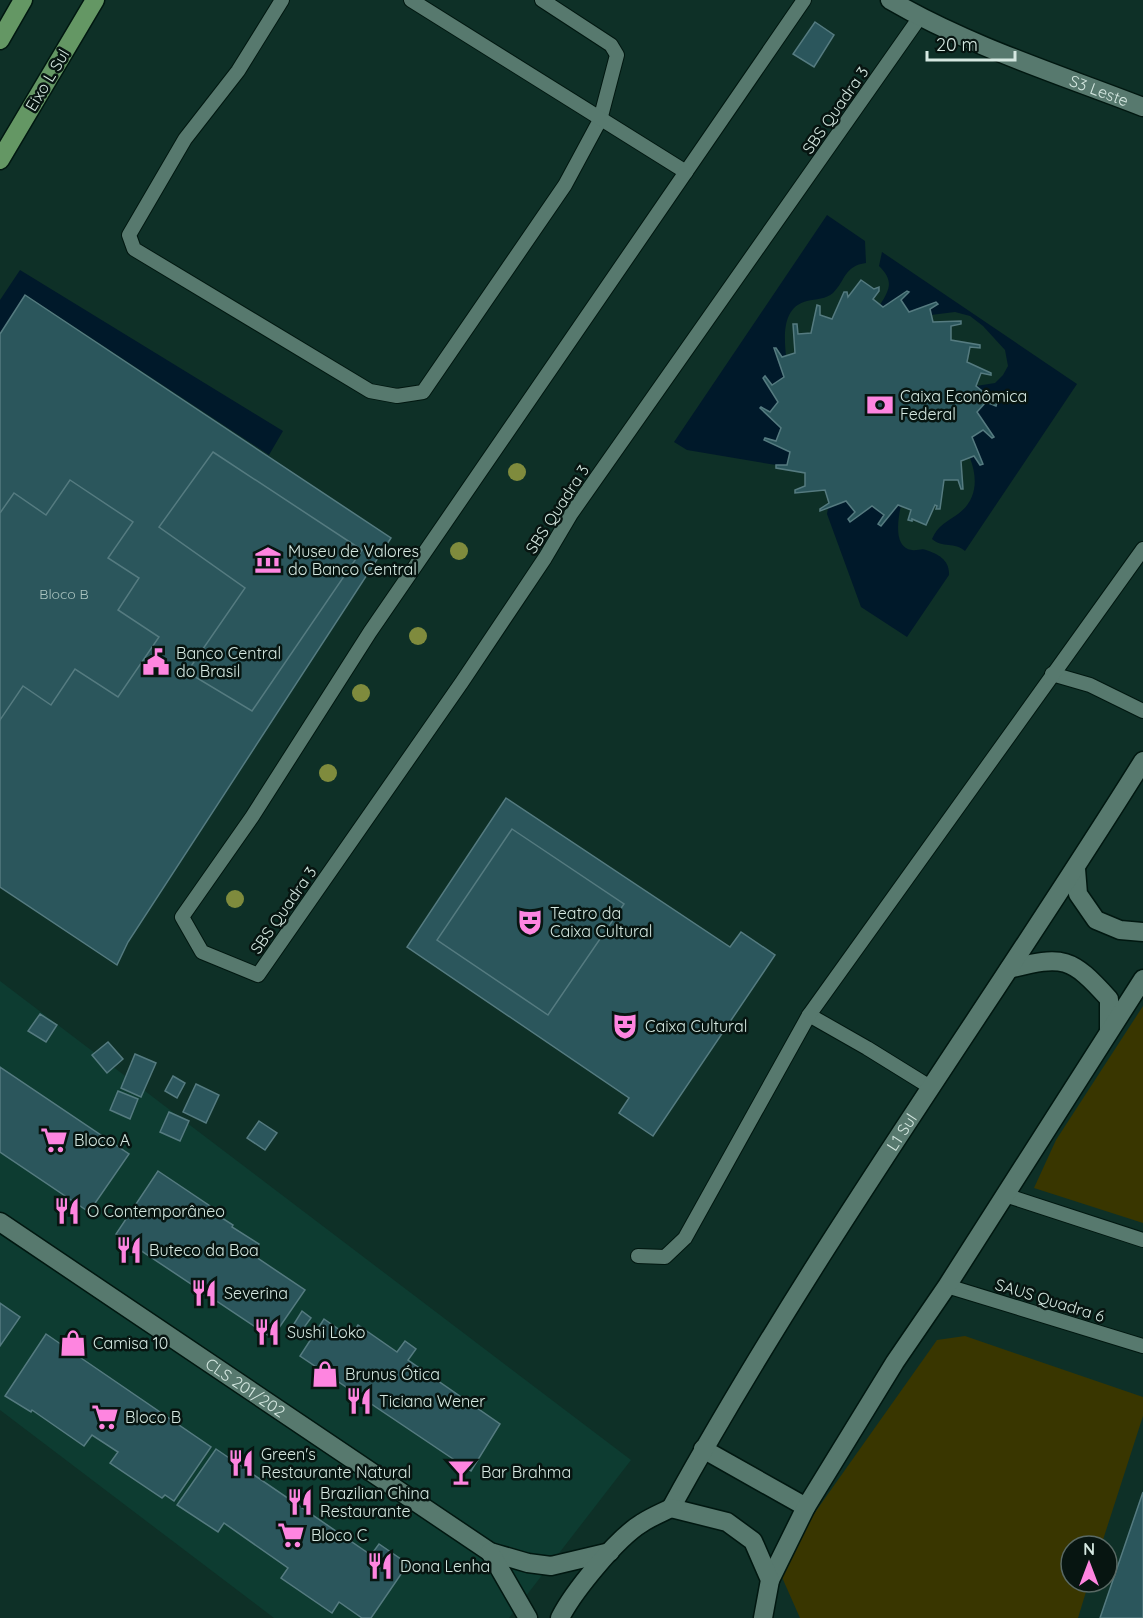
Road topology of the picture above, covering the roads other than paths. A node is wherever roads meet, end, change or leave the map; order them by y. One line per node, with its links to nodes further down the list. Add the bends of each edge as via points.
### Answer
1 (23, 0): 9 (main road)
2 (94, 0): 12 (main road, Eixo L Sul)
3 (282, 0): 11 (lane, via 238,71 185,139 129,235 134,249 370,391 397,396 423,392 565,185)
4 (411, 0): 11 (lane)
5 (542, 0): 11 (lane, via 611,45 617,55)
6 (804, 0): 13 (lane, SBS Quadra 3)
7 (890, 0): 8 (street, S3 Leste)
8 (920, 17): 10 (street, S3 Leste, via 981,45); 13 (lane, SBS Quadra 3, via 570,514 462,682 258,975 202,952 182,917 252,817 370,632)
9 (0, 40)
10 (1143, 107)
11 (600, 120): 13 (lane)
12 (0, 160)
13 (686, 172)
14 (1143, 549): 15 (lane)
15 (1052, 674): 16 (lane, via 1090,685); 22 (lane)
16 (1143, 711)
17 (1143, 761): 18 (street, L1 Sul)
18 (1076, 869): 19 (street, via 1077,894 1096,920 1120,930); 20 (street, L1 Sul)
19 (1143, 932)
20 (1009, 969): 23 (street, via 1040,962 1065,962 1086,973 1109,999); 24 (street, L1 Sul)
21 (1143, 979): 23 (street)
22 (809, 1016): 24 (lane); 28 (lane, via 685,1239 665,1257)
23 (1109, 1031): 25 (street)
24 (930, 1087): 31 (street, L1 Sul)
25 (1005, 1195): 27 (lane); 29 (street)
26 (0, 1222): 34 (street, CLS 201/202)
27 (1143, 1240)
28 (638, 1256)
29 (947, 1286): 30 (lane, SAUS Quadra 6); 32 (street)
30 (1143, 1346)
31 (703, 1449): 32 (street); 33 (street, L1 Sul)
32 (806, 1507): 36 (street)
33 (671, 1508): 35 (street, via 640,1524); 36 (street, via 726,1522 753,1541)
34 (490, 1552): 35 (street, CLS 201/202, via 550,1566); 37 (street, CLS 201/202)
35 (609, 1552): 38 (street, via 565,1606)
36 (770, 1580): 39 (street)
37 (528, 1618)
38 (560, 1618)
39 (763, 1618)

